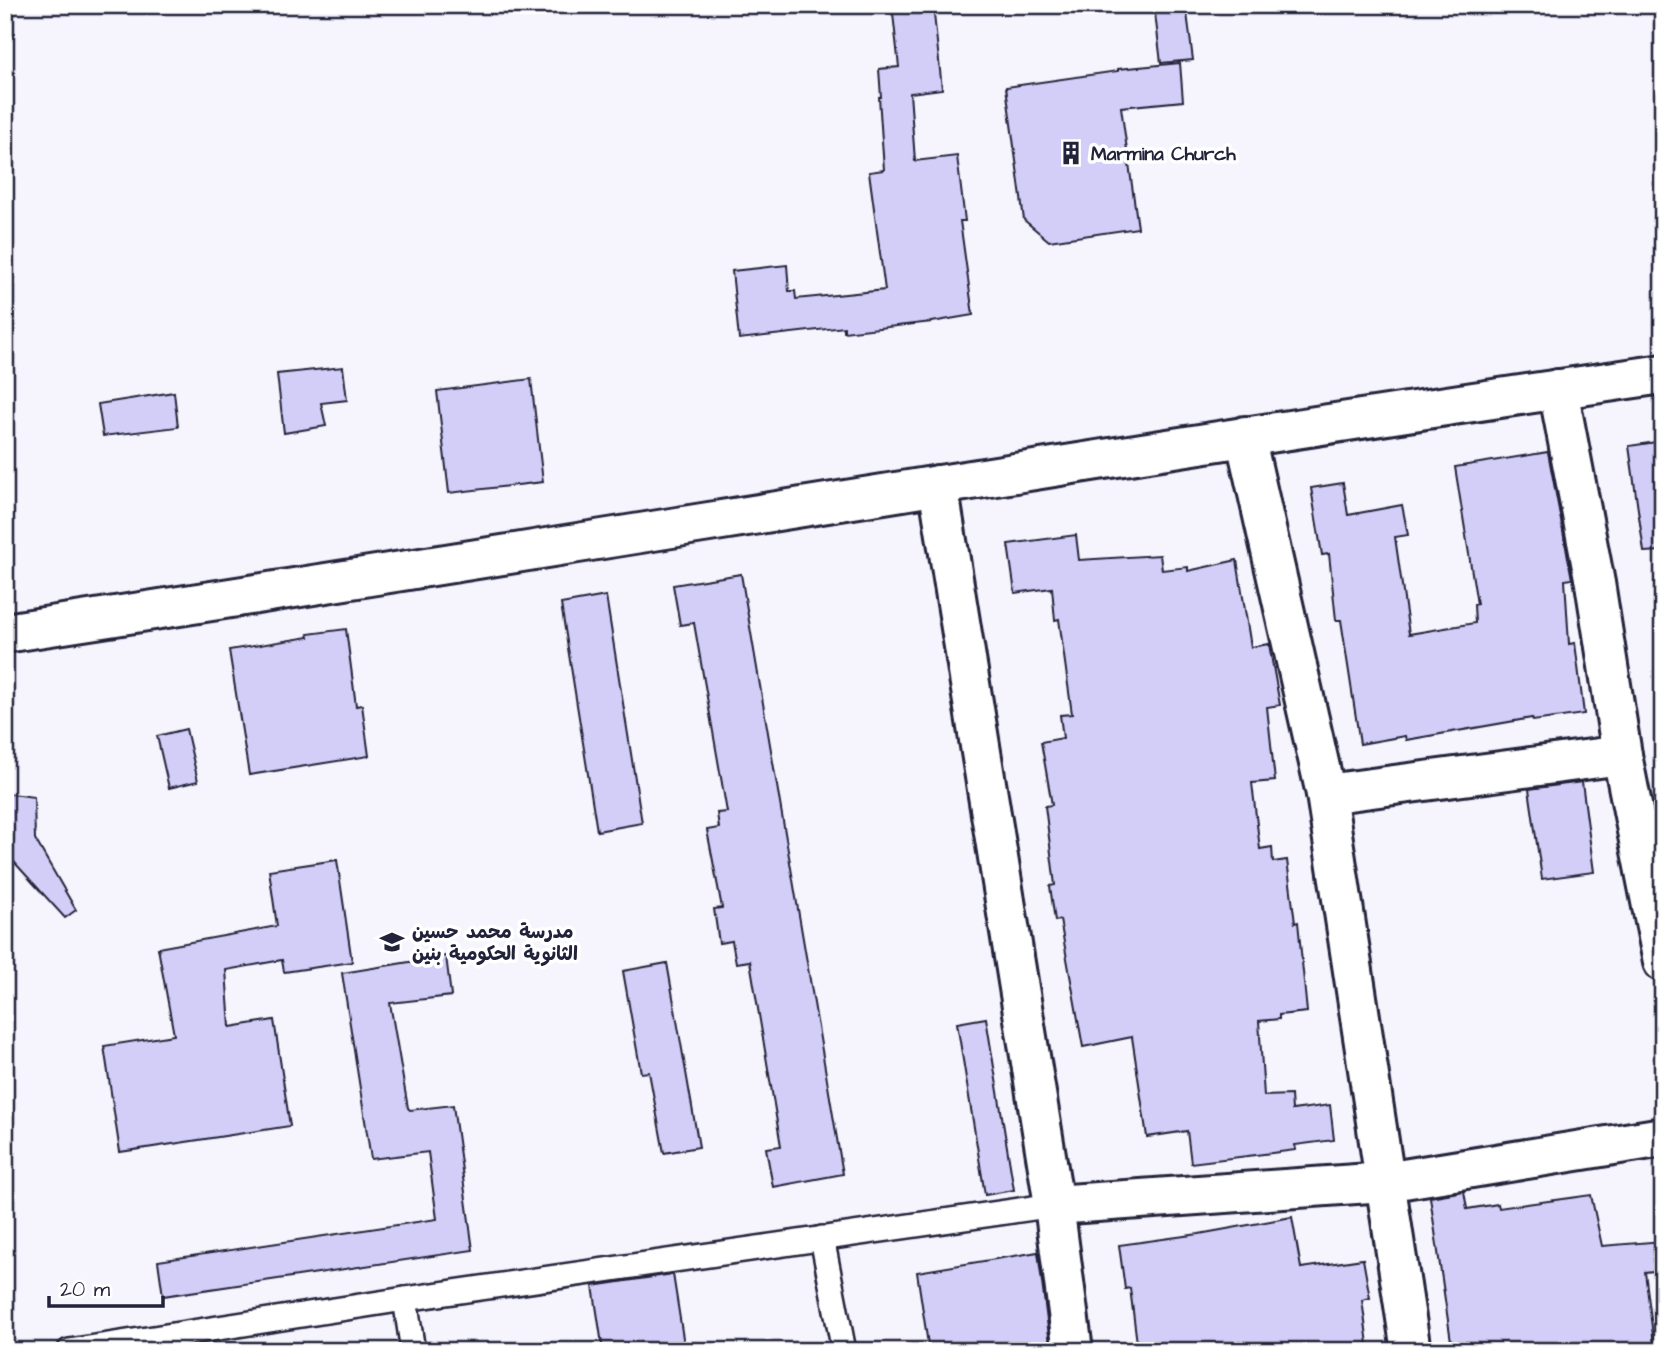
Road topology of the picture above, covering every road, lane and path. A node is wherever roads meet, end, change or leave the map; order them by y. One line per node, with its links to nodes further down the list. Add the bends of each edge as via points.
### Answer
1 (1663, 374): 2 (street)
2 (1558, 389): 3 (street); 6 (street)
3 (1245, 436): 4 (street); 7 (street)
4 (938, 485): 5 (street); 11 (street)
5 (5, 633)
6 (1622, 755): 7 (street); 8 (street)
7 (1326, 794): 10 (street)
8 (1663, 962)
9 (1663, 1136): 10 (street)
10 (1385, 1182): 11 (street); 18 (street)
11 (1054, 1205): 12 (lane); 17 (street)
12 (822, 1238): 13 (lane); 16 (lane)
13 (405, 1299): 14 (lane); 15 (lane)
14 (69, 1351)
15 (413, 1351)
16 (844, 1351)
17 (1073, 1351)
18 (1411, 1351)

